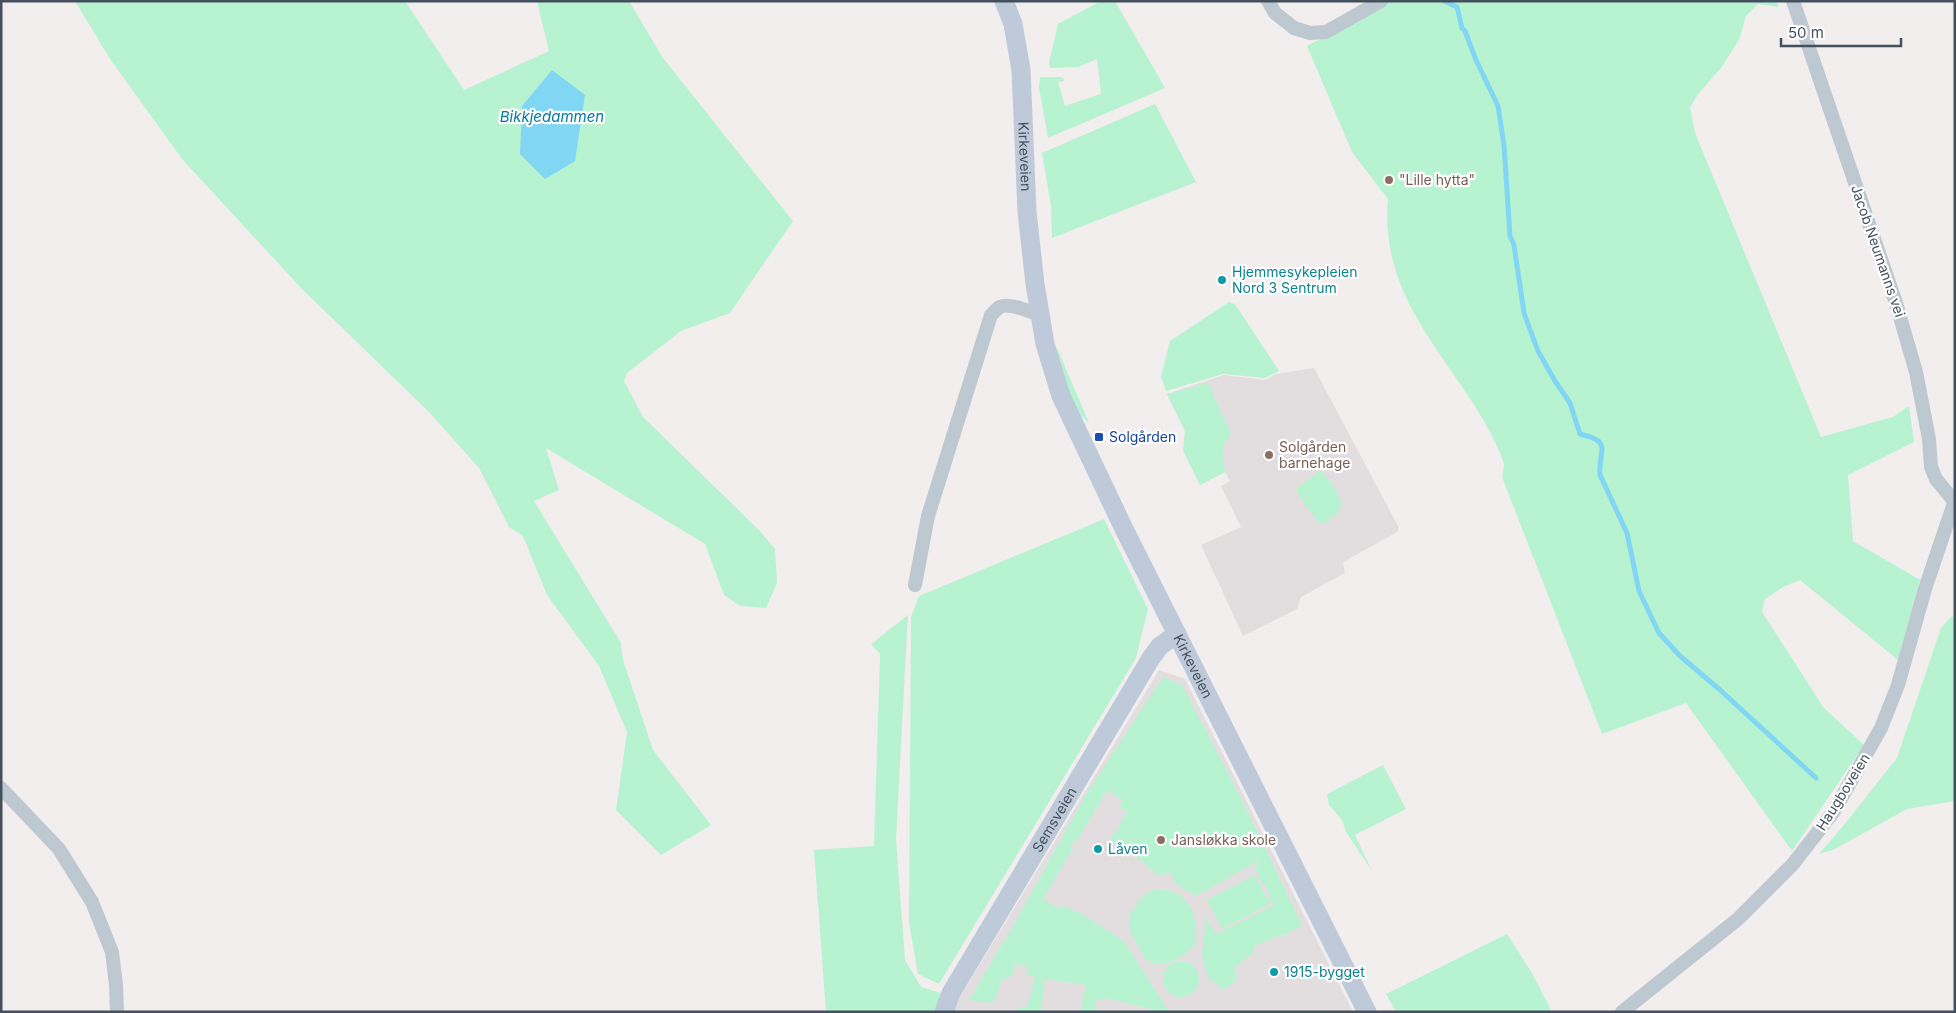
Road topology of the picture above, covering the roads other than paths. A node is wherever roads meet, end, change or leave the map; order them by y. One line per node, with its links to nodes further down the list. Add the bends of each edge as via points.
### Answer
1 (1004, 1): 5 (main road, Kirkeveien, via 1013,24 1021,70 1027,212)
2 (1268, 1): 3 (street, via 1275,13 1294,28 1310,33 1326,32)
3 (1381, 1)
4 (1793, 1): 6 (street, Jacob Neumanns vei, via 1896,302 1916,372 1931,467 1936,479)
5 (1039, 314): 7 (street, via 1009,305 999,307 991,315 928,516); 8 (main road, Kirkeveien, via 1065,407)
6 (1954, 501): 13 (street, Haugboveien, via 1898,684 1881,728 1834,811 1793,864 1745,912)
7 (915, 585)
8 (1177, 634): 11 (main road, Semsveien, via 1150,658 956,984); 12 (main road, Kirkeveien)
9 (1, 788): 10 (street, via 59,849 92,902 112,952)
10 (117, 1012)
11 (944, 1012)
12 (1367, 1012)
13 (1622, 1012)

